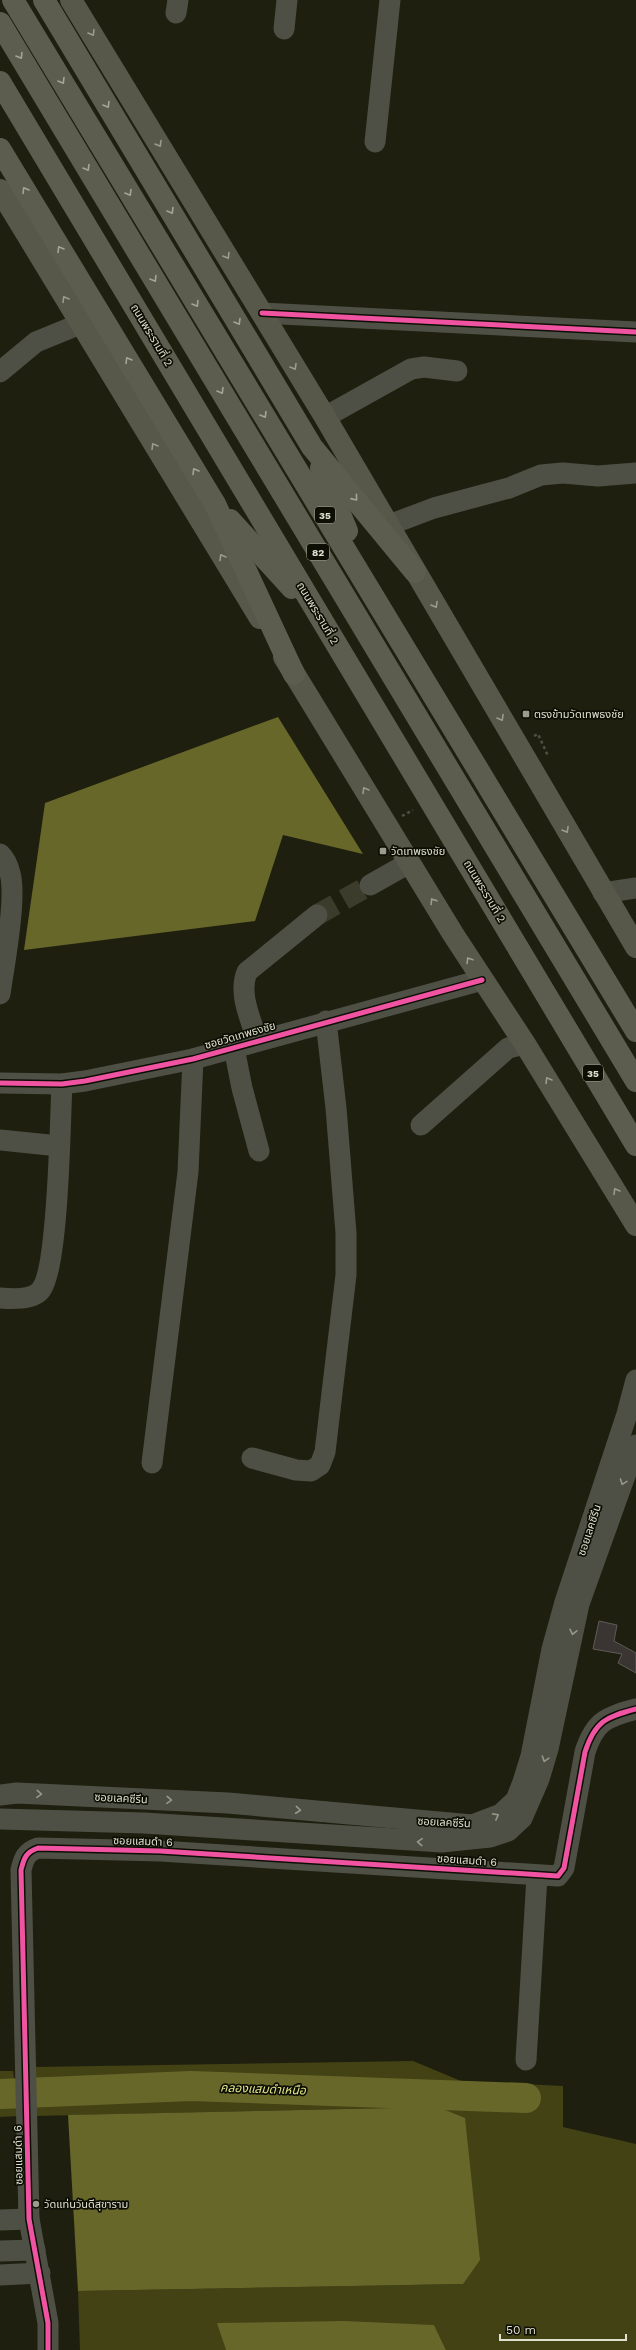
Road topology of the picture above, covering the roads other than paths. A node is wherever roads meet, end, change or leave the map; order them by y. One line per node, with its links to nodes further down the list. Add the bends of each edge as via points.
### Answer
1 (13, 0): 24 (highway, 35, one-way to 24)
2 (44, 0): 19 (highway, one-way to 19)
3 (72, 0): 13 (main road, one-way to 13)
4 (287, 0): 7 (street)
5 (390, 0): 10 (street)
6 (0, 23): 42 (highway, 82, one-way to 42)
7 (284, 29)
8 (0, 82): 25 (highway, ถนนพระรามที่ 2 / 35)
9 (0, 94): 50 (highway)
10 (375, 142)
11 (0, 149): 21 (highway, one-way to 11)
12 (0, 190): 14 (main road, one-way to 12)
13 (262, 313): 15 (street); 18 (main road, one-way to 18)
14 (80, 324): 17 (street, via 36,342); 26 (main road, one-way to 14)
15 (636, 332)
16 (457, 371): 18 (street, via 411,369)
17 (0, 372)
18 (324, 417): 22 (main road)
19 (312, 446): 23 (highway, one-way to 23); 24 (highway)
20 (636, 473): 22 (street, via 598,476 563,473 541,476 509,488 434,508)
21 (215, 504): 25 (highway); 26 (highway)
22 (389, 525): 23 (main road)
23 (415, 572): 31 (main road, one-way to 31)
24 (373, 594): 37 (highway, 35)
25 (324, 622): 47 (highway, ถนนพระรามที่ 2 / 35)
26 (294, 674): 28 (main road, one-way to 26)
27 (0, 854): 35 (street, via 6,860 11,874 12,898)
28 (409, 863): 29 (street); 34 (main road, one-way to 28)
29 (370, 885)
30 (636, 888): 31 (street)
31 (603, 893): 33 (main road)
32 (317, 915): 38 (street, via 247,972 243,980 243,992)
33 (636, 947)
34 (482, 980): 36 (street, ซอยวัดเทพธงชัย); 39 (main road)
35 (0, 994)
36 (326, 1021): 38 (street, ซอยวัดเทพธงชัย); 55 (street, via 337,1116 346,1234 346,1275 325,1452 320,1465 311,1471 296,1470)
37 (636, 1031)
38 (257, 1040): 40 (street, ซอยวัดเทพธงชัย)
39 (526, 1044): 45 (street, via 508,1048); 51 (main road, one-way to 39)
40 (234, 1048): 41 (street, ซอยวัดเทพธงชัย); 49 (street)
41 (193, 1059): 44 (street, ซอยวัดเทพธงชัย); 56 (street, via 188,1172)
42 (636, 1081)
43 (0, 1083): 44 (street, ซอยวัดเทพธงชัย)
44 (62, 1084): 48 (street)
45 (421, 1125)
46 (0, 1140): 48 (street)
47 (636, 1145)
48 (59, 1146): 52 (street, via 55,1222 46,1282 38,1293 26,1297)
49 (259, 1151)
50 (636, 1152)
51 (636, 1225)
52 (0, 1298)
53 (636, 1380): 57 (street, ซอยเลคซีรีน)
54 (636, 1445): 57 (street, ซอยเลคซีรีน, one-way to 57)
55 (252, 1458)
56 (152, 1463)
57 (572, 1603): 61 (street, ซอยเลคซีรีน, via 552,1649 530,1756 516,1800 501,1814 488,1821)
58 (636, 1709): 62 (street, ซอยแสมดำ 6, via 614,1715 598,1724 590,1734 564,1868 558,1876)
59 (0, 1795): 61 (street, ซอยเลคซีรีน, one-way to 61, via 18,1793 228,1803)
60 (0, 1819): 61 (street, ซอยเลคซีรีน, one-way to 60)
61 (442, 1833)
62 (537, 1876): 63 (street); 64 (street, ซอยแสมดำ 6, via 160,1851 38,1848 29,1851 21,1870)
63 (526, 2060)
64 (29, 2219): 65 (street); 66 (street, ซอยแสมดำ 6)
65 (0, 2220)
66 (35, 2250): 67 (street); 68 (street, ซอยแสมดำ 6)
67 (0, 2251)
68 (40, 2273): 69 (street); 70 (street, ซอยแสมดำ 6, via 48,2323)
69 (0, 2275)
70 (48, 2350)

